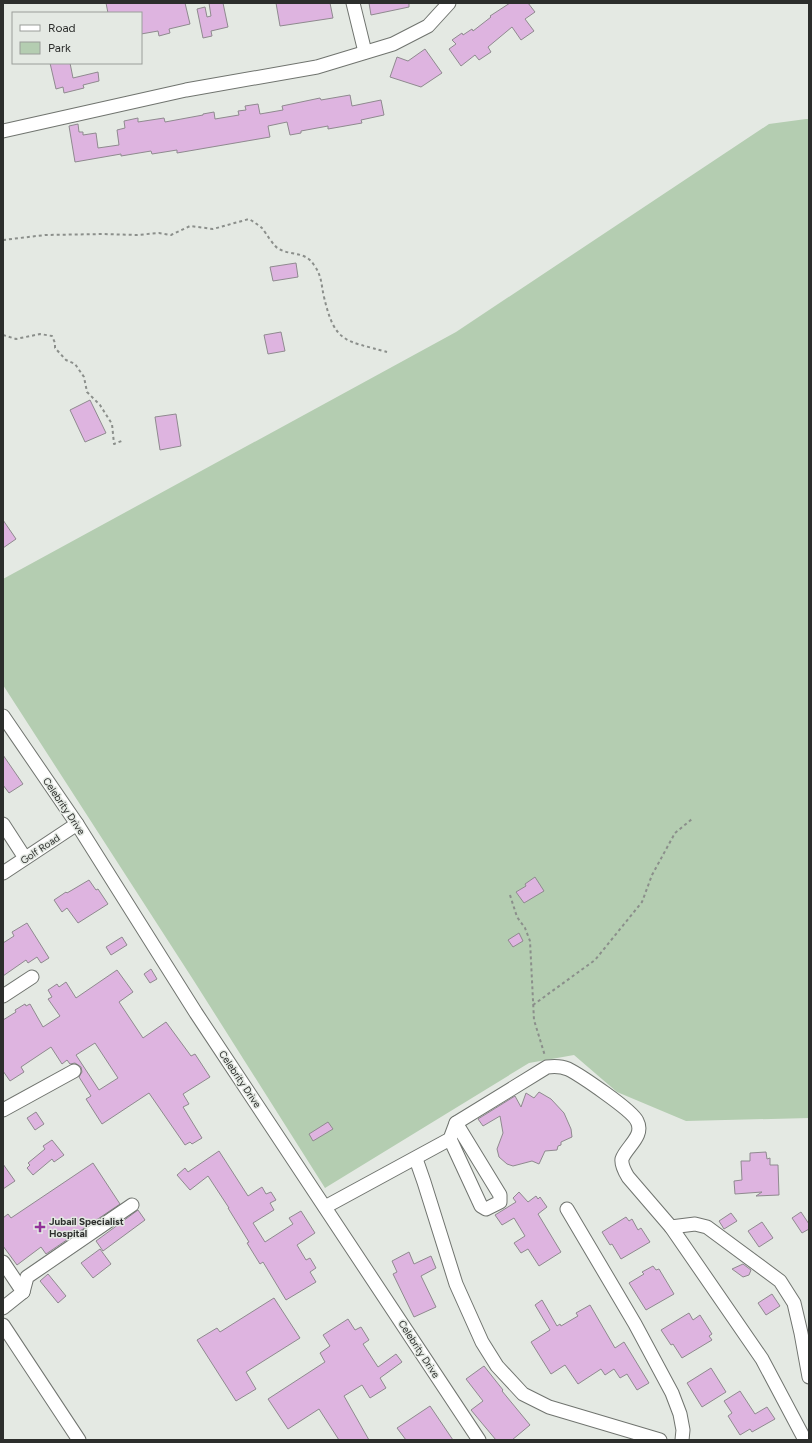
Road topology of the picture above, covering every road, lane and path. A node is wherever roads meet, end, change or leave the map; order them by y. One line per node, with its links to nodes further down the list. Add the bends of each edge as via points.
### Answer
1 (353, 3): 3 (street)
2 (449, 3): 3 (street, via 428,26 393,44)
3 (365, 52): 4 (street, via 317,67 186,90)
4 (3, 131)
5 (3, 240): 7 (path, via 45,235 171,234 190,226 213,229 250,219 261,227 278,249 304,255 313,263 321,277 324,297 334,328 344,339)
6 (3, 335): 8 (path, via 16,339 40,334 52,336 55,348 66,360 75,364 84,377 87,392 112,424 114,444)
7 (387, 352)
8 (124, 440)
9 (3, 716): 12 (street, Celebrity Drive)
10 (692, 819): 18 (path, via 675,833 652,875 642,902 595,960)
11 (3, 824): 13 (street)
12 (77, 824): 13 (street, Golf Road); 26 (street, Celebrity Drive, via 196,1013)
13 (25, 858): 14 (street, Golf Road)
14 (3, 873)
15 (510, 895): 18 (path, via 517,917 530,941)
16 (32, 977): 17 (street)
17 (3, 996)
18 (533, 1005): 19 (path, via 534,1020)
19 (547, 1067): 22 (street); 28 (street, via 568,1069 616,1101 637,1121 639,1131 622,1160 624,1169)
20 (74, 1071): 21 (street)
21 (3, 1110)
22 (456, 1123): 23 (street); 23 (street, via 500,1195 500,1202 486,1209 481,1206)
23 (450, 1139): 24 (street)
24 (416, 1159): 26 (street); 36 (street, via 456,1284 482,1342 497,1366 523,1394 549,1407)
25 (132, 1205): 30 (street, via 27,1277)
26 (325, 1207): 35 (street, Celebrity Drive)
27 (567, 1209): 37 (street, via 635,1324 672,1393 680,1414)
28 (671, 1227): 33 (street, via 695,1224 707,1227 780,1281 794,1303); 38 (street, via 762,1359)
29 (3, 1262): 30 (street)
30 (23, 1292): 31 (street)
31 (3, 1308)
32 (3, 1325): 34 (street)
33 (809, 1377)
34 (80, 1440)
35 (479, 1440)
36 (660, 1440)
37 (682, 1440)
38 (805, 1440)

